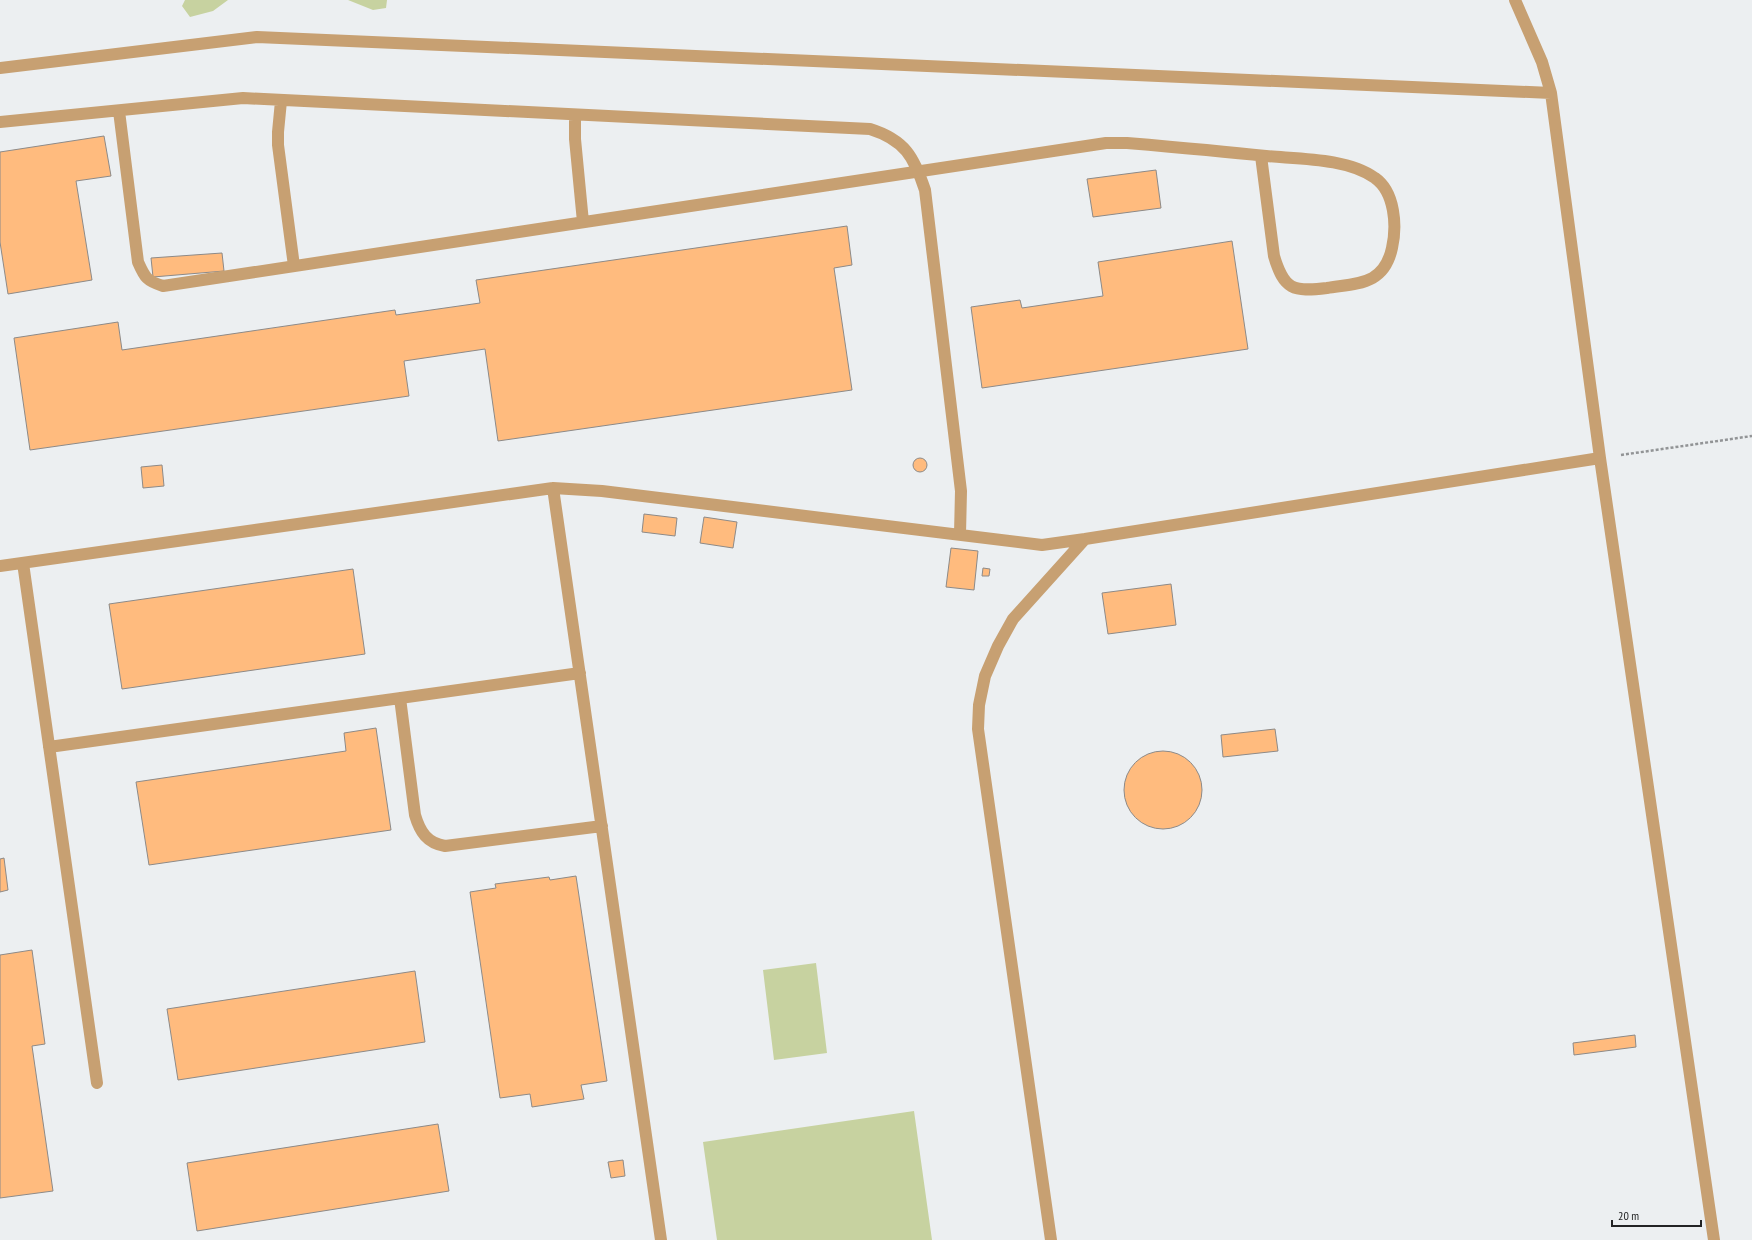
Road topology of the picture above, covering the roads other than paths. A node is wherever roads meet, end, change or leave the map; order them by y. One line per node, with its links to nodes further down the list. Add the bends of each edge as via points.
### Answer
1 (1515, 0): 3 (lane, via 1542,62)
2 (0, 68): 3 (lane, via 258,37)
3 (1551, 93): 12 (lane)
4 (281, 100): 5 (lane, via 243,98); 6 (lane); 11 (lane, via 278,145)
5 (119, 111): 7 (lane); 11 (lane, via 138,262 149,282 163,286)
6 (575, 115): 9 (lane, via 870,129 900,144); 10 (lane)
7 (0, 122)
8 (1261, 156): 8 (lane, via 1274,256 1278,271 1285,282 1295,289 1310,290 1373,279 1390,257 1395,225 1386,191 1376,178 1343,164); 9 (lane, via 1106,143)
9 (918, 171): 10 (lane); 14 (lane, via 925,190 961,491)
10 (583, 222): 11 (lane)
11 (294, 266)
12 (1600, 458): 15 (lane); 25 (lane)
13 (553, 488): 14 (lane, via 602,491); 16 (lane); 18 (lane)
14 (960, 534): 15 (lane, via 1042,545)
15 (1085, 539): 24 (lane, via 1012,619 985,676 979,705 978,729)
16 (23, 563): 17 (lane); 20 (lane)
17 (0, 566)
18 (580, 673): 19 (lane); 21 (lane)
19 (400, 698): 20 (lane); 21 (lane, via 416,815 422,832 436,845 445,846)
20 (49, 747): 22 (lane)
21 (602, 826): 23 (lane)
22 (97, 1084)
23 (661, 1240)
24 (1052, 1240)
25 (1714, 1240)

